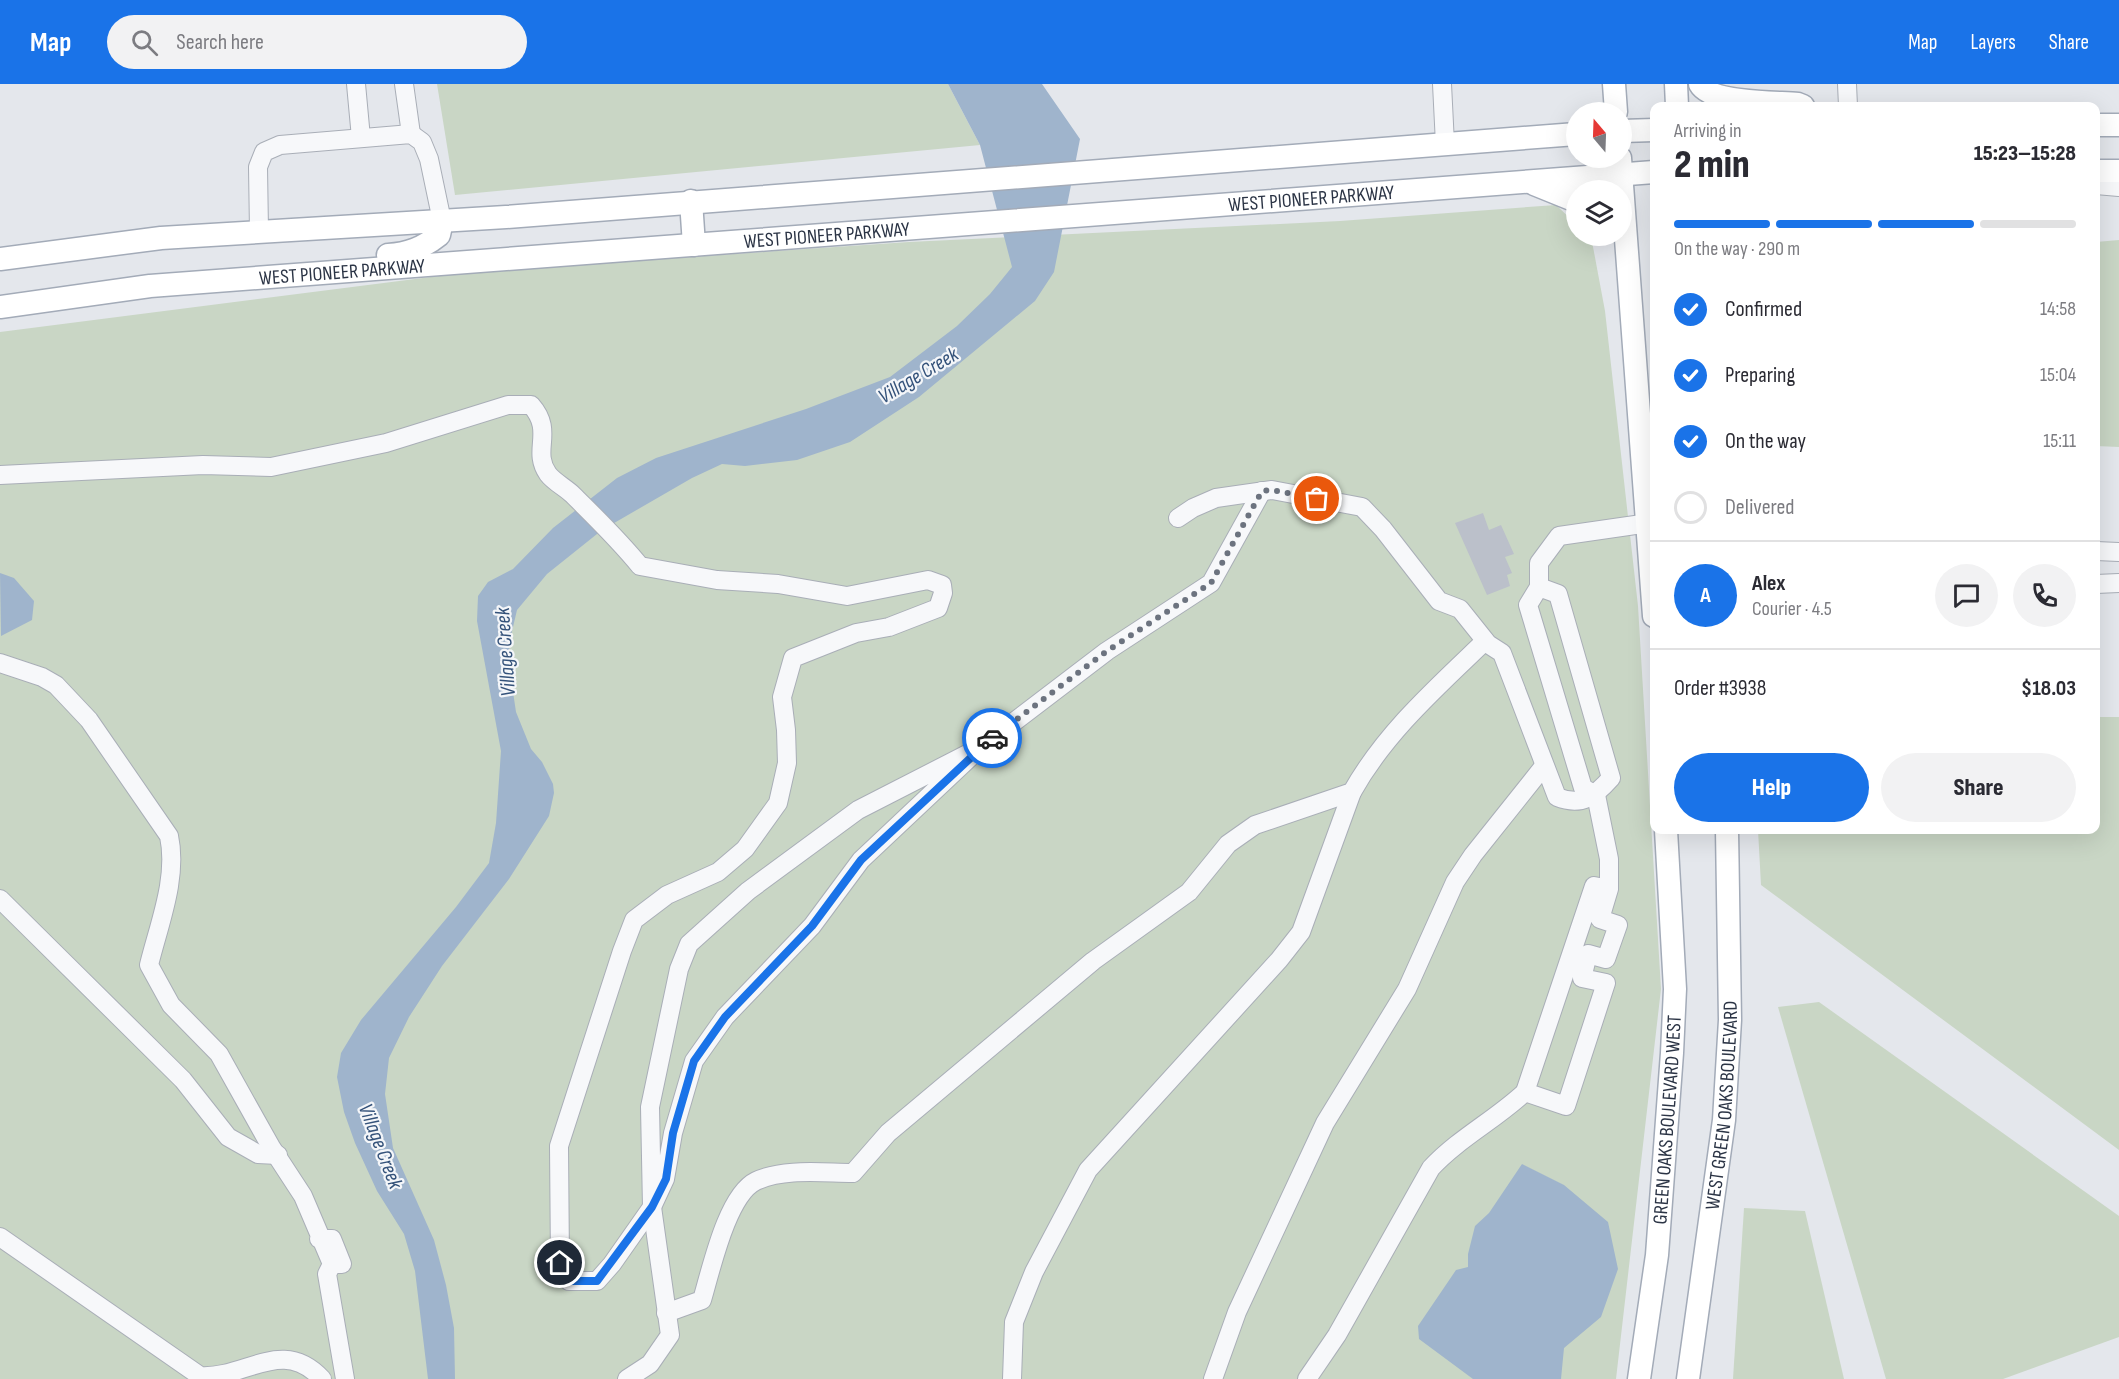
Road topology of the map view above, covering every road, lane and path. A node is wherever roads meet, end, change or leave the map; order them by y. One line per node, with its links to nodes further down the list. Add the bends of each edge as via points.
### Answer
1 (356, 84): 18 (street)
2 (404, 84): 16 (street)
3 (1442, 84): 19 (street)
4 (1614, 84): 8 (main road)
5 (1676, 84): 9 (main road)
6 (1700, 84): 10 (main road, via 1719,97)
7 (1847, 84): 11 (street)
8 (1615, 102)
9 (1677, 102)
10 (1775, 102)
11 (1848, 102)
12 (2100, 125): 13 (main road)
13 (2119, 125)
14 (1650, 130): 15 (main road)
15 (1632, 131)
16 (411, 134): 18 (street); 31 (street, via 422,142 429,159)
17 (1566, 136): 19 (main road)
18 (362, 138): 32 (street, via 280,145 264,152 258,166)
19 (1445, 144): 30 (main road)
20 (1606, 168): 26 (main road, WEST PIONEER PARKWAY)
21 (1620, 168): 36 (main road)
22 (1631, 168): 23 (main road, WEST PIONEER PARKWAY)
23 (1650, 171)
24 (2100, 171): 25 (main road)
25 (2119, 171)
26 (1524, 180): 29 (main road); 33 (main road, WEST PIONEER PARKWAY)
27 (2100, 185): 28 (street)
28 (2119, 187)
29 (1566, 197)
30 (691, 201): 31 (main road); 33 (main road)
31 (442, 221): 32 (main road); 37 (main road, via 440,235 415,251 292,264)
32 (259, 231): 35 (main road, via 161,238)
33 (694, 245): 37 (main road, WEST PIONEER PARKWAY)
34 (1619, 246): 36 (main road)
35 (0, 259)
36 (1629, 269): 41 (main road)
37 (254, 278): 38 (main road, WEST PIONEER PARKWAY, via 150,286)
38 (0, 306)
39 (0, 475): 61 (street, via 203,465 271,467 386,443 508,405 531,405 541,417 541,456 549,475 621,543 639,566 847,596 928,580 942,585 938,608 889,627 856,633 793,658 782,697 787,763 778,802 745,849 718,872 667,894 634,920 559,1146 560,1263 569,1281 597,1281)
40 (1262, 491): 42 (street, via 1216,498); 49 (street, via 1362,507 1438,601 1460,609); 51 (street, via 1211,583 1107,651)
41 (1650, 501)
42 (1178, 518)
43 (1650, 523): 48 (street, via 1559,536 1539,563)
44 (2100, 551): 45 (street)
45 (2119, 552)
46 (2119, 583): 47 (street)
47 (2100, 584)
48 (1539, 587): 54 (street, via 1528,605 1583,788); 54 (street, via 1558,594 1611,778)
49 (1485, 641): 52 (street, via 1502,653); 53 (street, via 1417,706 1366,767)
50 (0, 663): 60 (street, via 56,685 89,720 169,836 173,854 171,875 149,964 171,1005 219,1054)
51 (981, 747): 61 (street, via 861,860 812,926 725,1017 694,1061 673,1133 666,1179); 61 (street, via 858,810 748,891 689,944 679,969 650,1107)
52 (1544, 766): 54 (street, via 1557,797 1570,802); 68 (street, via 1455,882 1407,989 1324,1123 1237,1312)
53 (1352, 792): 63 (street, via 1255,825 1228,844 1189,892 1057,991 888,1133 853,1173 790,1173 755,1181 729,1212 702,1300); 67 (street, via 1301,932 1088,1170 1034,1272 1014,1322)
54 (1596, 795): 57 (street, via 1609,859)
55 (1666, 834): 70 (main road, GREEN OAKS BOULEVARD WEST, via 1675,989 1672,1053 1657,1255)
56 (1727, 834): 71 (main road, WEST GREEN OAKS BOULEVARD, via 1730,1020 1724,1110)
57 (1609, 889): 59 (street, via 1594,886); 59 (street, via 1600,919 1618,925 1606,959 1588,954 1582,978 1606,983 1566,1106)
58 (0, 899): 60 (street, via 183,1080 228,1137 258,1154)
59 (1525, 1092): 69 (street, via 1500,1116 1452,1146 1431,1168 1337,1335)
60 (278, 1155): 65 (street, via 303,1196 332,1264 327,1274)
61 (652, 1207): 63 (street)
62 (0, 1237): 64 (street, via 200,1376 216,1378 281,1359 299,1362)
63 (666, 1312): 66 (street, via 670,1335 650,1364)
64 (322, 1379)
65 (345, 1379)
66 (627, 1379)
67 (1012, 1379)
68 (1213, 1379)
69 (1307, 1379)
70 (1639, 1379)
71 (1688, 1379)

